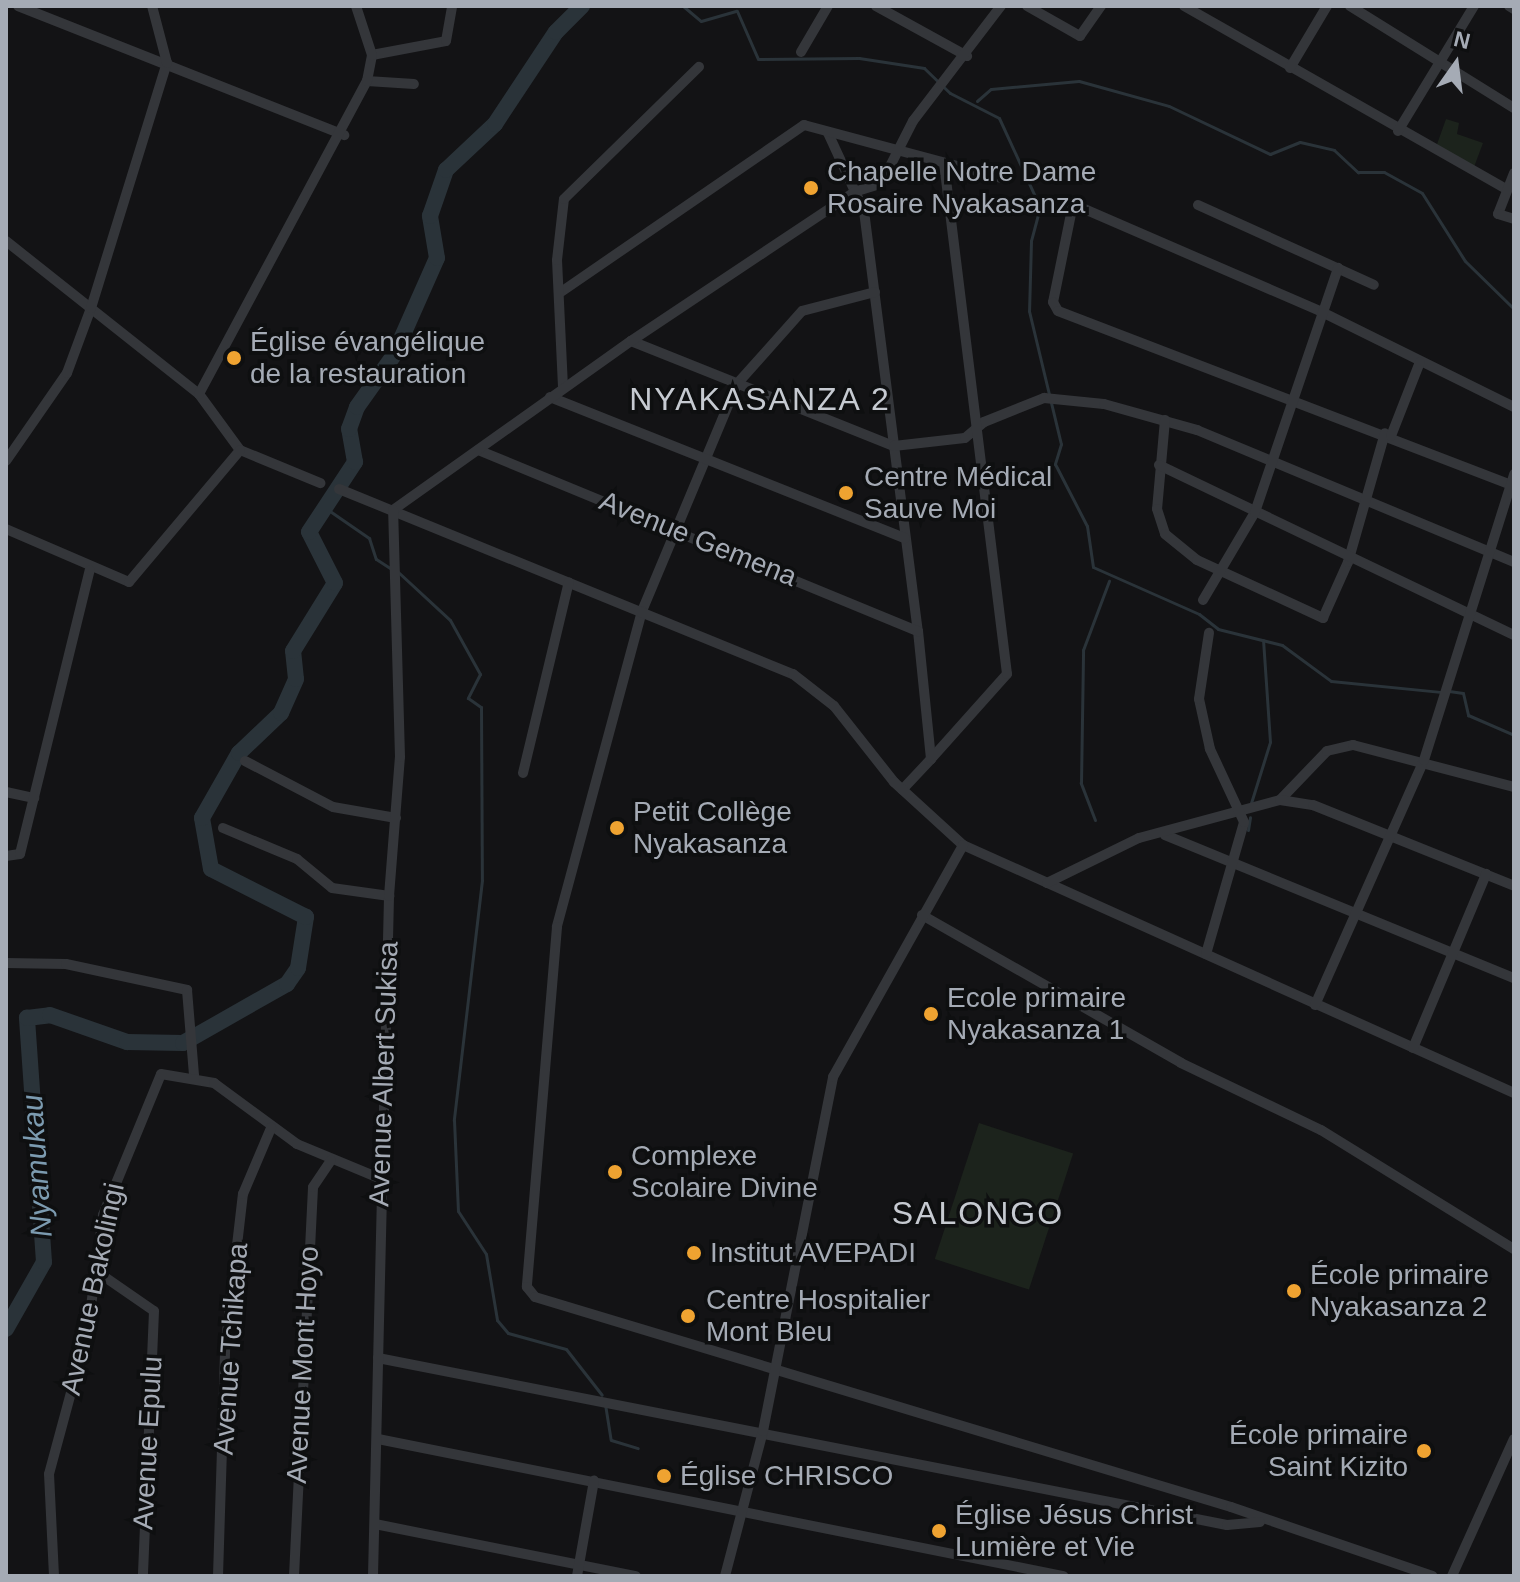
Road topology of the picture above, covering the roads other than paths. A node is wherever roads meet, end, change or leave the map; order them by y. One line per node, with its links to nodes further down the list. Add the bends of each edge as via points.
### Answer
1 (18, 6): 18 (street)
2 (152, 6): 18 (street)
3 (356, 6): 15 (street)
4 (452, 6): 15 (street, via 446,41)
5 (828, 6): 14 (street)
6 (876, 6): 16 (street)
7 (1001, 6): 16 (street)
8 (1027, 6): 9 (street, via 1080,36)
9 (1101, 6)
10 (1184, 6): 20 (street)
11 (1327, 6): 20 (street)
12 (1350, 6): 17 (street)
13 (1474, 6): 17 (street)
14 (801, 52)
15 (372, 55): 21 (street)
16 (967, 56): 27 (street, via 940,83)
17 (1439, 61): 23 (street); 24 (street)
18 (167, 63): 26 (street); 40 (street)
19 (699, 67): 38 (street, via 564,199)
20 (1290, 68): 24 (street)
21 (367, 81): 22 (street); 26 (street)
22 (414, 84)
23 (1514, 108)
24 (1398, 131): 31 (street)
25 (828, 133): 27 (street); 32 (street); 38 (street, via 804,125 786,134)
26 (344, 135): 46 (street)
27 (896, 153): 28 (street); 32 (street, via 881,184)
28 (944, 163): 30 (street); 51 (street)
29 (1514, 173): 31 (street)
30 (1006, 179)
31 (1504, 188): 34 (street, via 1498,214)
32 (854, 192): 39 (street, via 864,211); 42 (street)
33 (1198, 205): 36 (street)
34 (1514, 219)
35 (6, 241): 40 (street)
36 (1338, 268): 37 (street); 41 (street)
37 (1374, 285)
38 (561, 292): 45 (street)
39 (875, 292): 44 (street, via 802,311); 53 (street)
40 (91, 308): 46 (street); 58 (street, via 67,373)
41 (1320, 311): 43 (street); 47 (street); 47 (street, via 1073,204 1053,302 1058,311)
42 (631, 341): 44 (street); 45 (street)
43 (1420, 362): 49 (street); 52 (street)
44 (737, 384): 53 (street); 56 (street)
45 (563, 387): 48 (street)
46 (199, 394): 54 (street)
47 (1289, 396): 52 (street); 57 (street)
48 (550, 397): 55 (street); 56 (street)
49 (1514, 407)
50 (1165, 420): 51 (street, via 1048,398); 57 (street); 59 (street)
51 (975, 432): 53 (street); 81 (street, via 1007,674)
52 (1388, 434): 60 (street); 63 (street)
53 (894, 446): 68 (street)
54 (240, 450): 61 (street); 72 (street, via 129,582)
55 (478, 450): 64 (street); 66 (street, Avenue Gemena)
56 (703, 458): 66 (street); 68 (street)
57 (1271, 460): 63 (street); 65 (street)
58 (6, 461)
59 (1159, 465): 65 (street); 73 (street, via 1157,509 1165,534)
60 (1513, 481): 69 (street)
61 (320, 483)
62 (344, 491): 64 (street)
63 (1366, 499): 69 (street); 70 (street)
64 (393, 510): 74 (street); 91 (street, Avenue Albert Sukisa)
65 (1255, 512): 70 (street); 73 (street)
66 (673, 528): 76 (street); 78 (street, Avenue Gemena)
67 (6, 529): 72 (street)
68 (905, 538): 78 (street)
69 (1489, 551): 71 (street); 77 (street)
70 (1348, 562): 73 (street, via 1323,618); 77 (street)
71 (1514, 562)
72 (90, 570): 88 (street)
73 (1222, 571): 75 (street)
74 (569, 582): 76 (street); 84 (street)
75 (1203, 600)
76 (642, 611): 86 (street, via 815,689); 120 (street, via 552,955 527,1287 535,1297)
77 (1472, 615): 80 (street); 82 (street)
78 (918, 631): 81 (street)
79 (1209, 633): 90 (street, via 1199,699 1210,749)
80 (1514, 635)
81 (931, 759): 86 (street)
82 (1424, 760): 85 (street); 89 (street, via 1338,746); 94 (street)
83 (245, 761): 91 (street, via 333,807)
84 (523, 773)
85 (1514, 787)
86 (902, 790): 95 (street)
87 (6, 792): 88 (street)
88 (34, 798): 96 (street, via 20,854)
89 (1280, 800): 90 (street); 94 (street)
90 (1241, 814): 93 (street); 97 (street)
91 (396, 818): 101 (street, Avenue Albert Sukisa)
92 (223, 828): 101 (street, via 297,859 332,888)
93 (1165, 835): 97 (street); 99 (street, via 1139,838)
94 (1393, 835): 98 (street); 102 (street)
95 (963, 845): 99 (street); 103 (street)
96 (6, 856)
97 (1234, 865): 102 (street); 104 (street)
98 (1486, 874): 100 (street); 105 (street)
99 (1047, 883): 104 (street)
100 (1514, 886)
101 (389, 896): 114 (street, Avenue Albert Sukisa)
102 (1358, 914): 105 (street); 108 (street)
103 (922, 915): 115 (street, via 1098,1015 1321,1130); 120 (street, via 833,1077)
104 (1206, 954): 108 (street)
105 (1452, 954): 107 (street); 109 (street)
106 (6, 963): 110 (street, via 66,964 187,990)
107 (1514, 978)
108 (1315, 1005): 109 (street)
109 (1413, 1048): 111 (street)
110 (194, 1076): 112 (street); 118 (street, Avenue Bakolingi, via 168,1069 155,1084 108,1196)
111 (1514, 1093)
112 (271, 1128): 113 (street); 131 (street, Avenue Tchikapa, via 243,1194 225,1349)
113 (331, 1160): 114 (street); 132 (street, Avenue Mont Hoyo, via 313,1187)
114 (381, 1179): 119 (street, Avenue Albert Sukisa)
115 (1498, 1238): 116 (street); 117 (street)
116 (1514, 1242)
117 (1514, 1249)
118 (96, 1271): 129 (street, Avenue Bakolingi, via 49,1474 48,1545); 130 (street, Avenue Epulu, via 154,1311)
119 (378, 1358): 121 (street); 122 (street, Avenue Albert Sukisa)
120 (772, 1369): 121 (street); 126 (street)
121 (763, 1431): 125 (street); 126 (street, via 1227,1525)
122 (378, 1439): 124 (street); 127 (street, Avenue Albert Sukisa)
123 (1514, 1439): 138 (street)
124 (594, 1481): 125 (street); 128 (street)
125 (738, 1510): 135 (street); 136 (street)
126 (1261, 1522): 137 (street)
127 (375, 1524): 128 (street); 133 (street, Avenue Albert Sukisa)
128 (578, 1571): 134 (street)
129 (54, 1576)
130 (143, 1576)
131 (218, 1576)
132 (294, 1576)
133 (373, 1576)
134 (636, 1576)
135 (725, 1576)
136 (1063, 1576)
137 (1433, 1576)
138 (1452, 1576)

